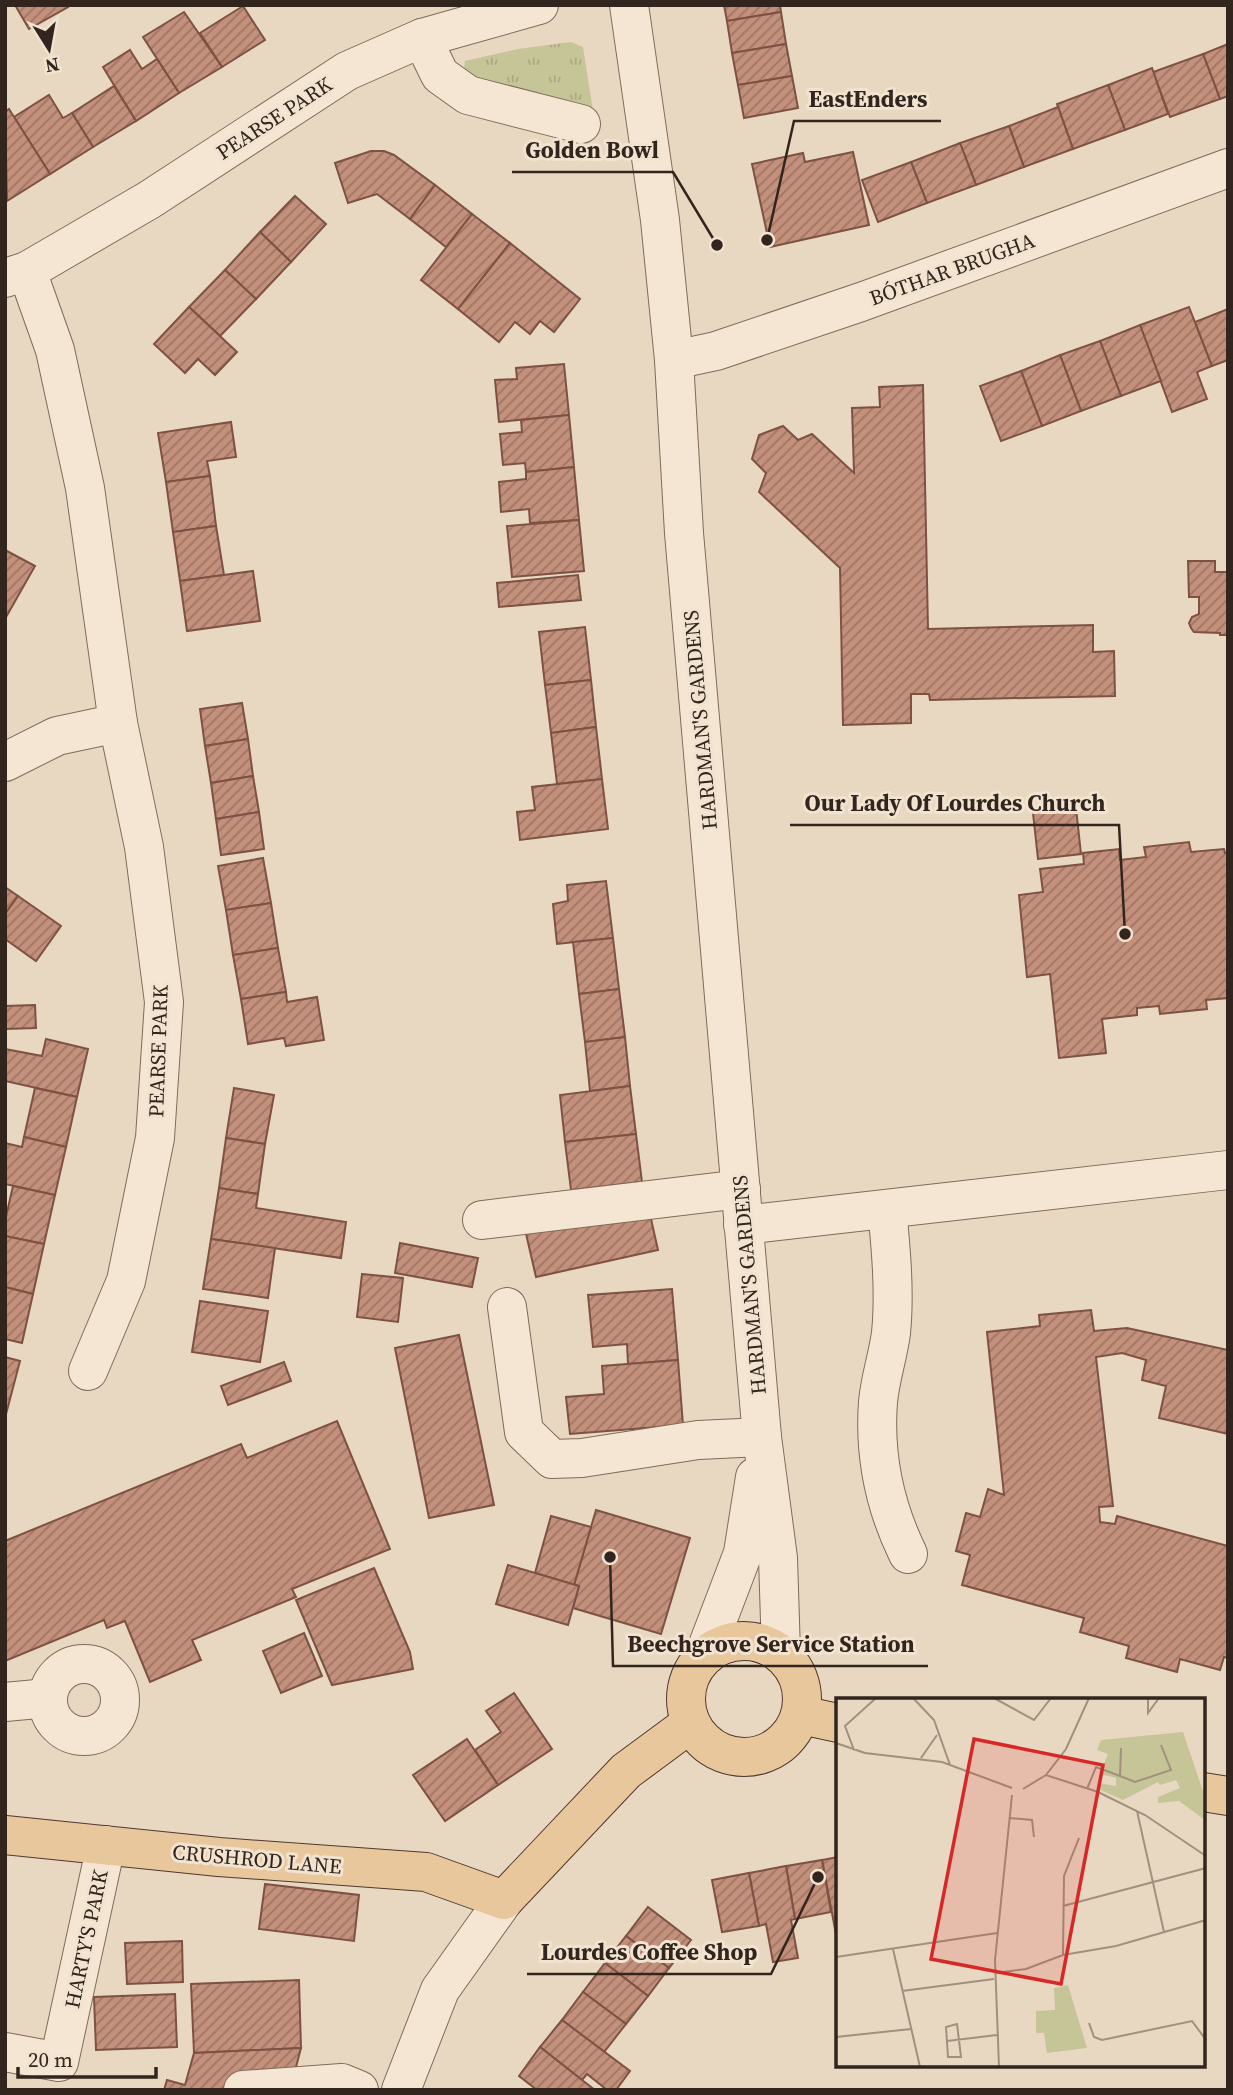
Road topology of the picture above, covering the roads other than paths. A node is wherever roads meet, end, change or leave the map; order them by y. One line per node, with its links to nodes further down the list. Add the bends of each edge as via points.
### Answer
1 (540, 5): 3 (street, PEARSE PARK, via 475,22)
2 (629, 5): 7 (street, HARDMAN'S GARDENS, via 659,207)
3 (428, 26): 4 (street, via 440,75 468,94); 6 (street, PEARSE PARK, via 347,71 149,200)
4 (581, 124)
5 (1228, 168): 7 (street, BÓTHAR BRUGHA, via 861,302 716,351)
6 (16, 274): 8 (street, PEARSE PARK, via 55,350 85,488)
7 (674, 360): 11 (street, HARDMAN'S GARDENS, via 684,533)
8 (118, 723): 9 (street, via 57,736); 15 (street, PEARSE PARK, via 144,847 164,1002 155,1138 126,1281)
9 (5, 762)
10 (1228, 1170): 12 (street)
11 (742, 1207): 12 (street); 13 (street); 16 (street, HARDMAN'S GARDENS)
12 (887, 1209): 17 (street, via 891,1332 878,1401 877,1451 884,1495)
13 (482, 1220)
14 (507, 1307): 16 (street, via 524,1432 552,1460 698,1440)
15 (88, 1371)
16 (762, 1437): 18 (street, HARDMAN'S GARDENS, via 778,1559); 19 (street, HARDMAN'S GARDENS, via 743,1553)
17 (908, 1553)
18 (781, 1653): 19 (main road, via 762,1643 741,1640 720,1646); 22 (main road, via 796,1670 803,1692)
19 (703, 1658): 23 (main road, via 691,1675 686,1699)
20 (48, 1698): 21 (street)
21 (5, 1702)
22 (801, 1715): 23 (main road, via 791,1735 773,1750 752,1757 727,1755 705,1743); 24 (main road)
23 (691, 1723): 29 (main road, via 626,1771)
24 (836, 1723)
25 (1205, 1792): 26 (main road)
26 (1228, 1796)
27 (5, 1835): 28 (main road, CRUSHROD LANE)
28 (106, 1845): 29 (main road, CRUSHROD LANE, via 426,1872); 30 (street, HARTY'S PARK, via 59,2062)
29 (504, 1900): 33 (street, via 440,1990)
30 (5, 2052)
31 (243, 2090): 32 (street, via 342,2083)
32 (359, 2090)
33 (401, 2090)

